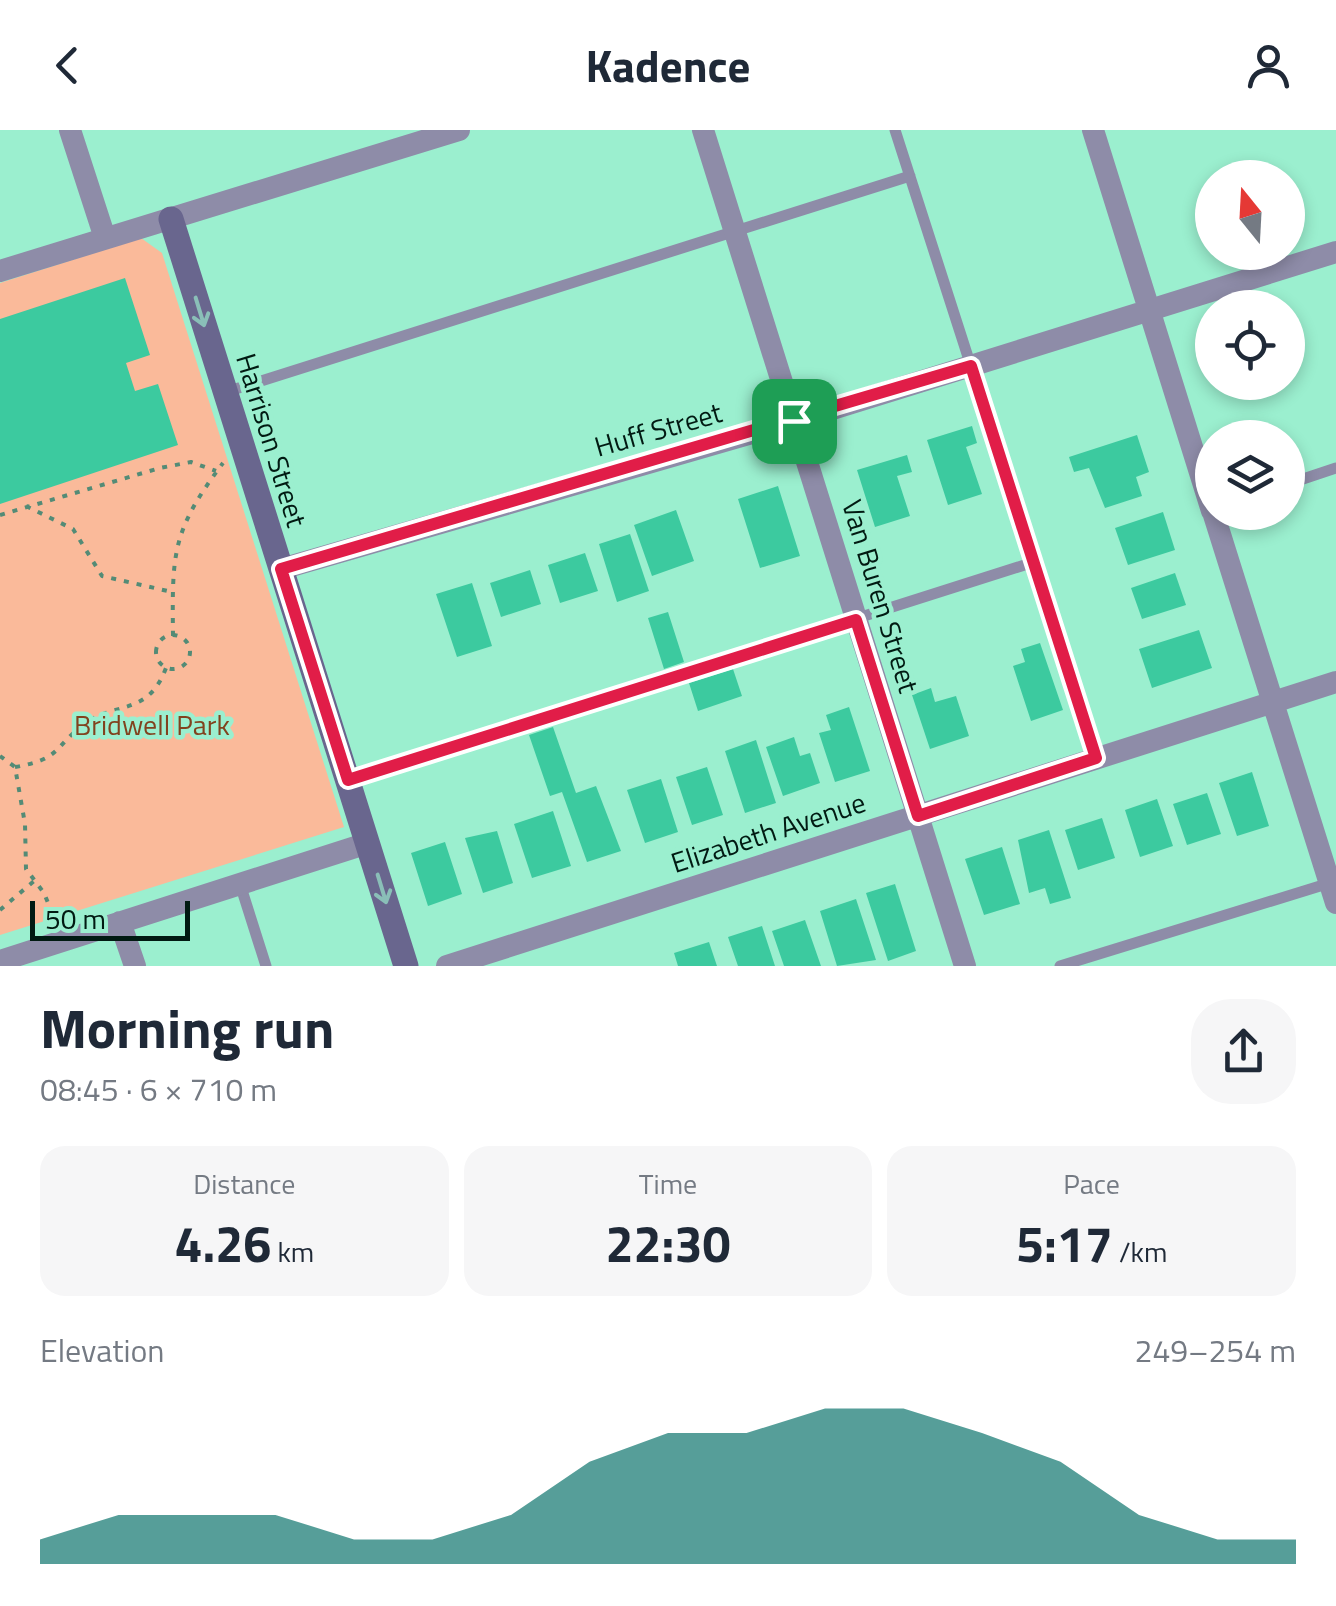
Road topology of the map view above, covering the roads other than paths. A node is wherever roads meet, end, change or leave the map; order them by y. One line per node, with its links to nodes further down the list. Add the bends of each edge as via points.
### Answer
1 (70, 130): 9 (street)
2 (459, 130): 7 (street)
3 (703, 130): 8 (street, Van Buren Street)
4 (895, 130): 6 (lane)
5 (1093, 130): 12 (street)
6 (910, 176): 8 (lane); 13 (lane)
7 (171, 219): 9 (street); 14 (street, Harrison Street, one-way to 14)
8 (735, 233): 14 (lane); 15 (street, Van Buren Street)
9 (105, 238): 11 (street)
10 (1336, 252): 12 (street, Huff Street)
11 (0, 271)
12 (1150, 310): 13 (street, Huff Street); 16 (street)
13 (971, 366): 15 (street, Huff Street); 20 (lane)
14 (226, 392): 21 (street, Harrison Street)
15 (794, 421): 21 (street, Huff Street); 22 (street, Van Buren Street)
16 (1195, 455)
17 (1336, 468): 18 (lane)
18 (1305, 478)
19 (1218, 530): 24 (street)
20 (1034, 562): 22 (lane); 25 (lane)
21 (281, 569): 26 (street, Harrison Street)
22 (856, 620): 26 (lane); 27 (street, Van Buren Street)
23 (1336, 682): 24 (street, Elizabeth Avenue)
24 (1273, 702): 25 (street, Elizabeth Avenue); 30 (street)
25 (1096, 758): 27 (street, Elizabeth Avenue)
26 (348, 780): 28 (street, Harrison Street)
27 (918, 816): 36 (street, Elizabeth Avenue); 37 (street, Van Buren Street)
28 (368, 843): 29 (street); 35 (street, Harrison Street, one-way to 35)
29 (240, 884): 31 (street); 34 (lane)
30 (1334, 889): 38 (lane)
31 (120, 922): 32 (street); 33 (street)
32 (0, 961)
33 (134, 966)
34 (266, 966)
35 (406, 966)
36 (446, 966)
37 (965, 966)
38 (1060, 966)

